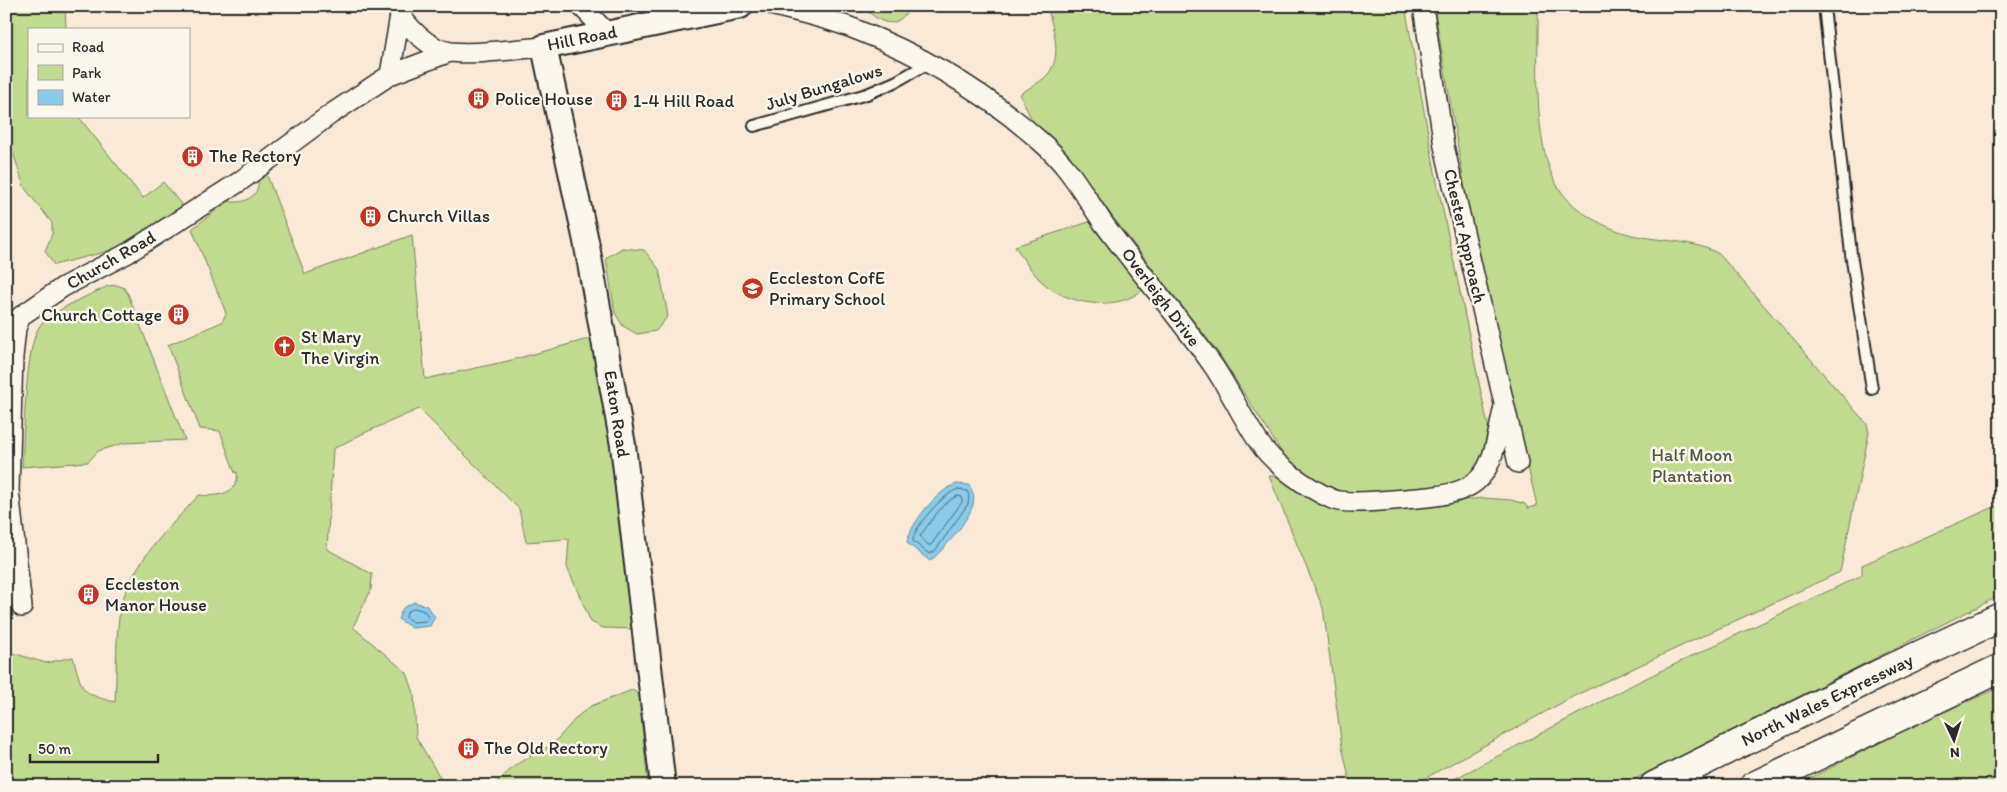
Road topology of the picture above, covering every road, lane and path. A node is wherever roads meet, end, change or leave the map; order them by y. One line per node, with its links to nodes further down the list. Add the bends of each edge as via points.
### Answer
1 (581, 6): 7 (street)
2 (740, 6): 7 (street, Hill Road)
3 (774, 6): 10 (street, Overleigh Drive, via 855,29)
4 (1423, 6): 14 (street, Chester Approach, via 1444,146)
5 (1824, 6): 13 (lane, via 1851,254)
6 (398, 10): 9 (street, via 413,30 432,45); 11 (street)
7 (607, 33): 8 (street, Hill Road)
8 (544, 47): 9 (street, Hill Road); 19 (street, Eaton Road, via 586,241 623,445)
9 (450, 52): 11 (street, Church Road)
10 (929, 63): 12 (lane, July Bungalows, via 867,94); 14 (street, Overleigh Drive, via 962,81 1010,116 1042,142 1073,174 1104,223 1215,369 1259,443 1296,479 1335,500 1430,497 1466,489 1484,477)
11 (390, 75): 16 (street, Church Road, via 239,182 128,253 63,287 21,316 16,328 13,357 9,490)
12 (754, 126)
13 (1872, 389)
14 (1504, 406): 15 (street, Chester Approach)
15 (1518, 464)
16 (22, 607)
17 (2001, 618): 20 (highway, North Wales Expressway, via 1877,675)
18 (2001, 668): 21 (highway)
19 (663, 786)
20 (1654, 786)
21 (1754, 786)

